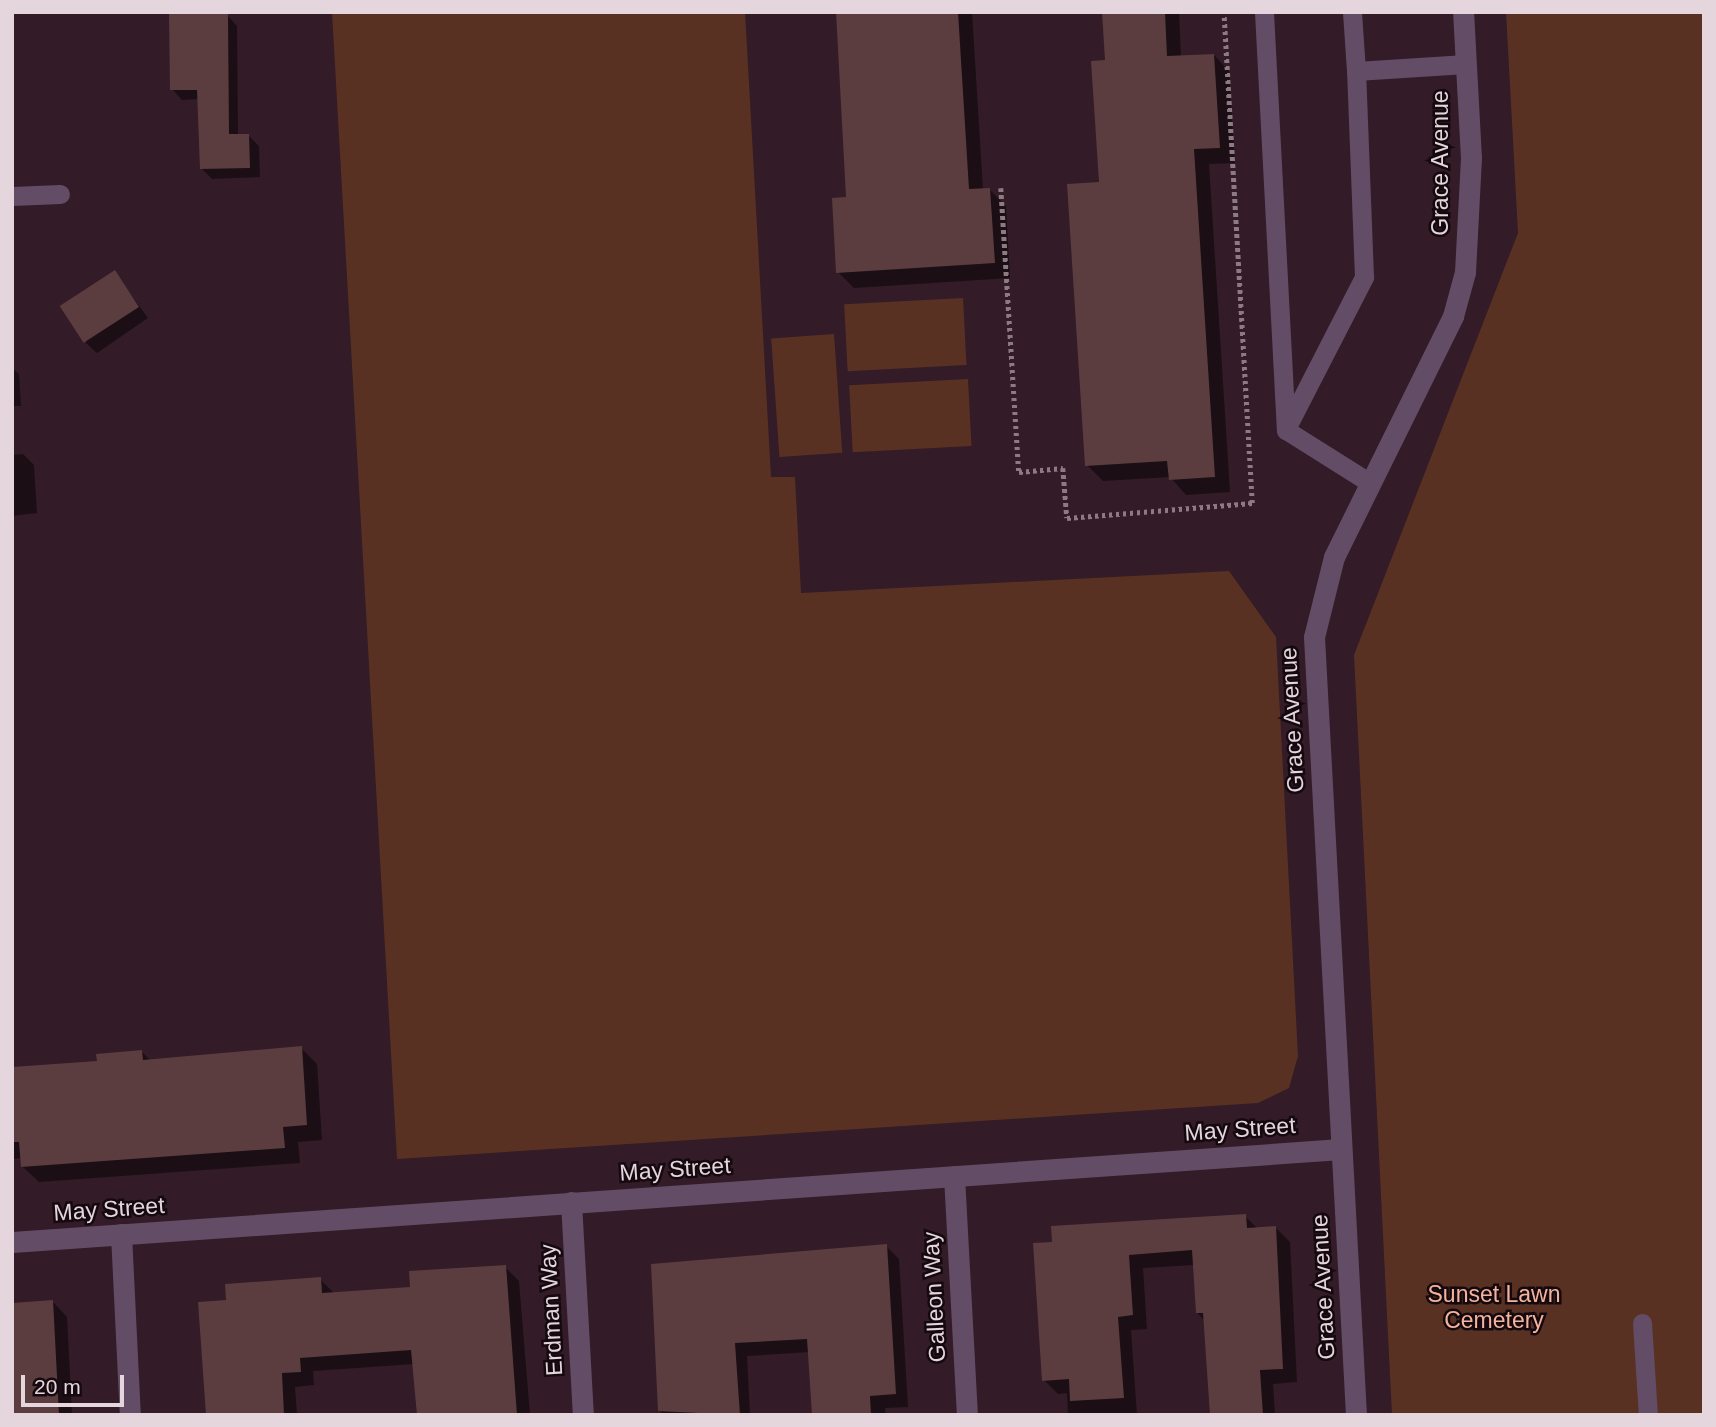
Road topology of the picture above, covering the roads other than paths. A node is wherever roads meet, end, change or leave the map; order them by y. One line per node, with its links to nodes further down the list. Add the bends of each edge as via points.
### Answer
1 (1264, 12): 8 (lane)
2 (1352, 12): 5 (lane)
3 (1463, 12): 4 (street, Grace Avenue)
4 (1466, 64): 5 (lane); 9 (street, Grace Avenue, via 1472,158 1465,272 1453,316)
5 (1356, 71): 8 (lane, via 1364,277)
6 (60, 194): 7 (lane)
7 (12, 196)
8 (1286, 430): 9 (lane)
9 (1370, 483): 10 (street, Grace Avenue, via 1334,557 1314,637)
10 (1341, 1149): 11 (street, May Street); 19 (street, Grace Avenue)
11 (954, 1176): 12 (street, May Street); 18 (street, Galleon Way)
12 (571, 1202): 13 (street, May Street); 17 (street, Erdman Way)
13 (121, 1234): 14 (street, May Street); 16 (street)
14 (12, 1242)
15 (1642, 1323): 20 (lane)
16 (130, 1415)
17 (583, 1415)
18 (967, 1415)
19 (1356, 1415)
20 (1648, 1415)

